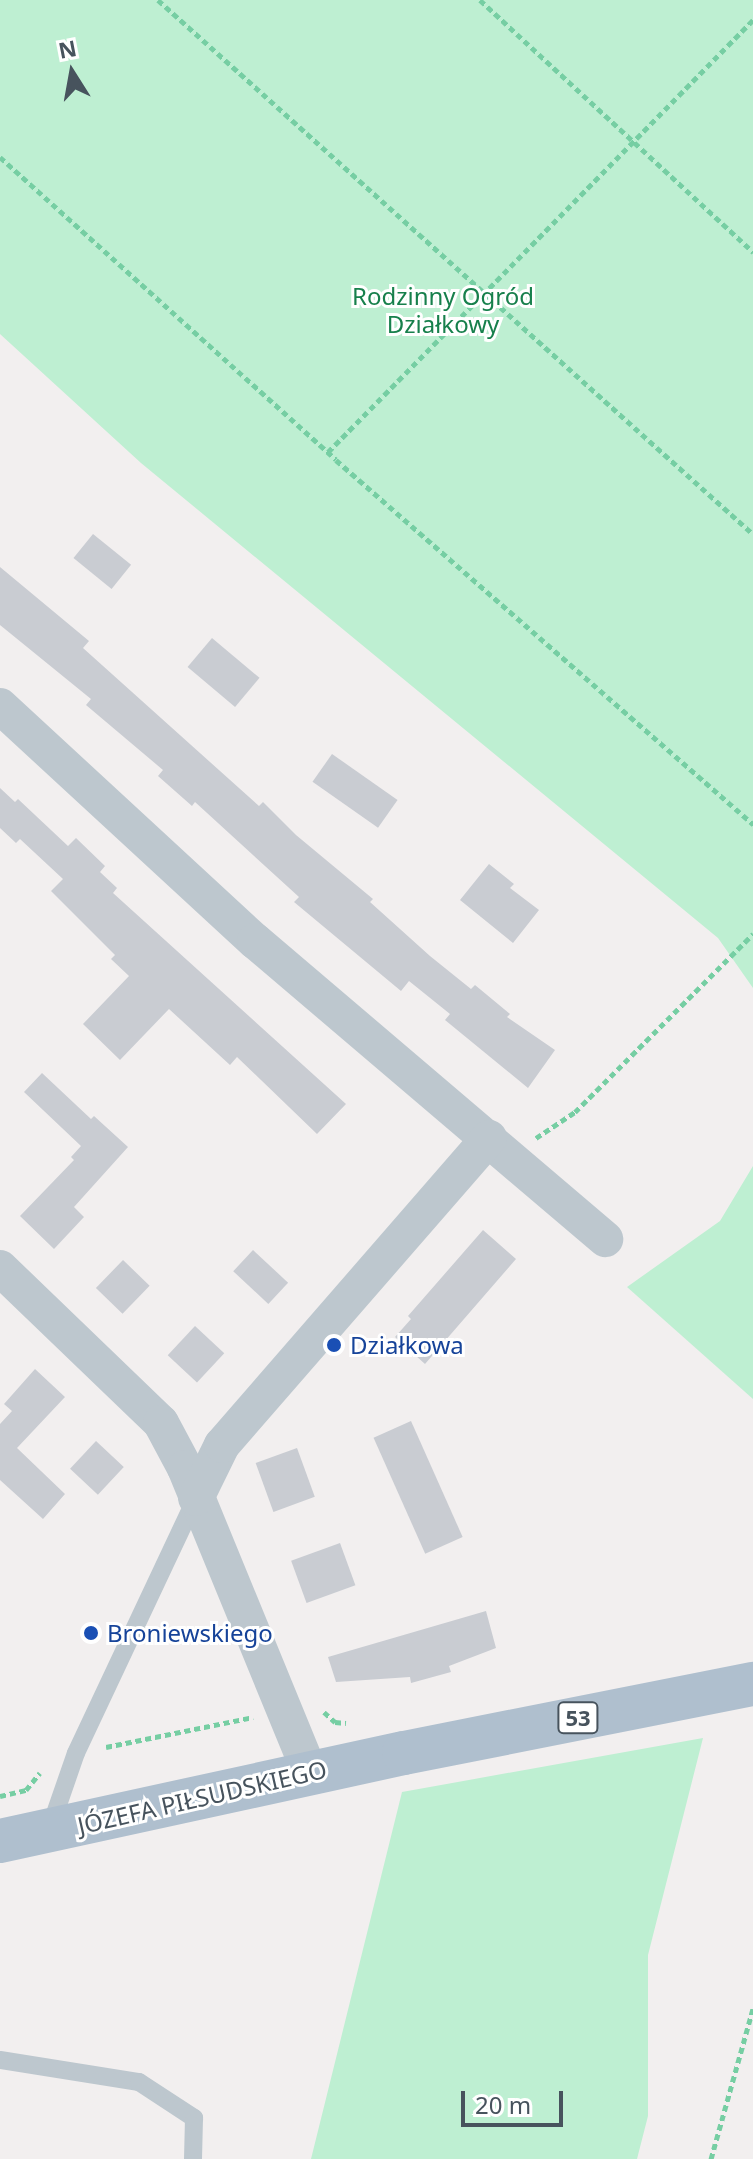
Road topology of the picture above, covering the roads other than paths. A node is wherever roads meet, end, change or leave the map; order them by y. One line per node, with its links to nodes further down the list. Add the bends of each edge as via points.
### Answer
1 (0, 706): 2 (street, via 255,941)
2 (499, 1147): 3 (street); 5 (street, via 222,1445)
3 (605, 1239)
4 (0, 1268): 5 (street, via 146,1406 174,1448)
5 (196, 1498): 7 (street); 8 (lane, via 76,1753)
6 (753, 1684): 7 (main road, JÓZEFA PIŁSUDSKIEGO / 53)
7 (310, 1773): 8 (main road, JÓZEFA PIŁSUDSKIEGO / 53)
8 (48, 1832): 9 (main road, JÓZEFA PIŁSUDSKIEGO / 53)
9 (0, 1841)
10 (0, 2060): 11 (lane, via 139,2082 194,2118)
11 (193, 2159)

